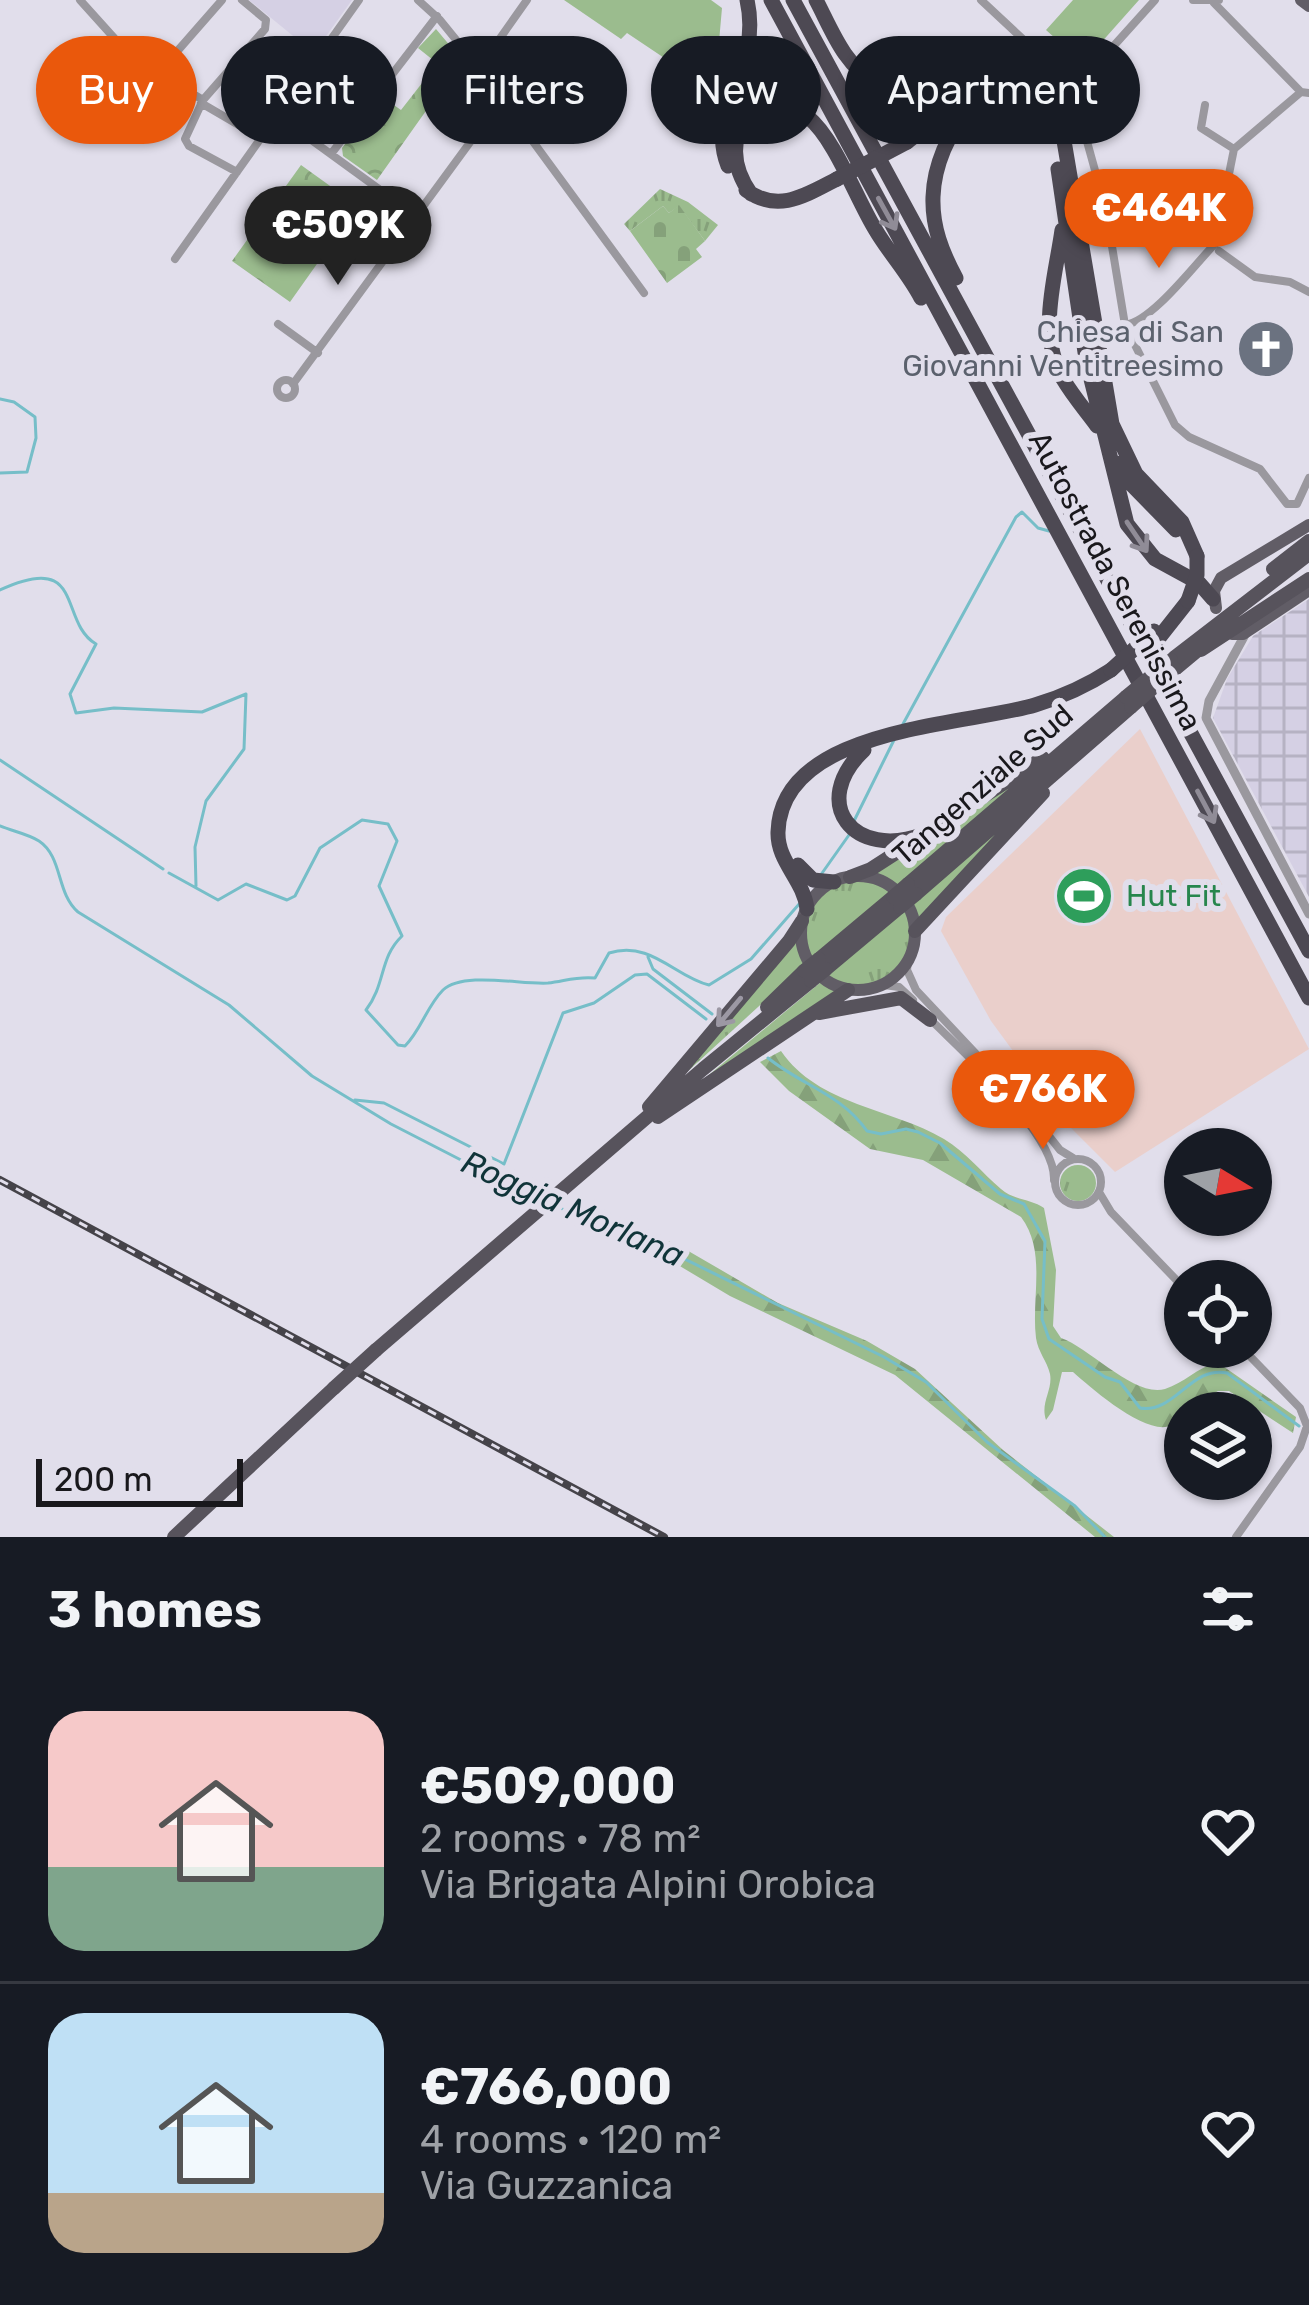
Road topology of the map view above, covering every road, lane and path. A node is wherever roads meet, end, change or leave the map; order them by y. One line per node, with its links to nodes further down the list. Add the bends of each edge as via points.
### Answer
1 (80, 0): 18 (street)
2 (242, 0): 28 (street, via 266,27)
3 (359, 0): 20 (street)
4 (527, 0): 22 (street)
5 (747, 0): 43 (highway, via 748,56 721,137 729,167)
6 (771, 0): 57 (highway, Autostrada Serenissima, one-way to 57)
7 (794, 0): 55 (highway, Autostrada Serenissima)
8 (816, 0): 25 (highway)
9 (1155, 0): 24 (street)
10 (1193, 0): 13 (street)
11 (1301, 0): 16 (main road)
12 (420, 1): 17 (street)
13 (1216, 1): 26 (street)
14 (217, 2): 19 (street)
15 (985, 3): 23 (street)
16 (1309, 7)
17 (436, 16): 21 (street); 41 (street)
18 (116, 36)
19 (189, 36)
20 (333, 36)
21 (452, 36)
22 (501, 36)
23 (1020, 36)
24 (1122, 36)
25 (845, 55)
26 (1305, 93): 40 (street)
27 (197, 99): 28 (street)
28 (202, 102): 30 (street); 42 (street, via 186,143)
29 (1205, 106): 40 (street, via 1201,128)
30 (221, 114)
31 (257, 144): 42 (street)
32 (317, 144): 41 (street)
33 (468, 144): 45 (street)
34 (534, 144): 48 (street)
35 (903, 144): 43 (highway, bridge, via 788,202)
36 (947, 144): 55 (highway, via 936,175 936,228)
37 (1054, 144): 44 (highway)
38 (1064, 144): 61 (highway, via 1112,424 1136,474 1182,522)
39 (1087, 144): 51 (street)
40 (1234, 149): 46 (street)
41 (331, 154): 45 (street)
42 (237, 172): 47 (street)
43 (751, 194): 57 (highway, via 734,157 742,125 773,108 807,116)
44 (1063, 203): 54 (highway); 54 (highway, via 1049,307 1054,355)
45 (416, 216): 52 (street)
46 (1215, 248): 49 (street, via 1255,277); 51 (street)
47 (175, 259)
48 (644, 292)
49 (1309, 292)
50 (278, 324): 52 (street)
51 (1125, 325): 56 (street, via 1178,428 1256,466 1293,505)
52 (318, 352): 53 (street)
53 (293, 384)
54 (1105, 442): 61 (highway); 66 (highway, one-way to 66, via 1134,536)
55 (1036, 448): 79 (highway, Autostrada Serenissima)
56 (1309, 478)
57 (1032, 482): 83 (highway, Autostrada Serenissima, one-way to 83)
58 (1309, 525): 66 (main road, via 1221,578)
59 (1309, 541): 65 (highway)
60 (1309, 554): 65 (highway, Tangenziale Sud)
61 (1192, 556): 71 (highway, bridge, via 1197,575 1184,598)
62 (1309, 563): 70 (highway, Tangenziale Sud)
63 (1309, 580): 70 (highway)
64 (1309, 590): 67 (main road)
65 (1251, 596): 70 (highway, Tangenziale Sud)
66 (1215, 604)
67 (1248, 630): 68 (main road); 69 (street)
68 (1232, 634): 69 (street)
69 (1235, 652): 76 (street, via 1209,701 1208,727)
70 (1178, 663): 72 (highway, Tangenziale Sud, bridge)
71 (1113, 673): 73 (highway, via 1055,706); 77 (highway, via 1036,705 912,728 816,767 788,796 778,831)
72 (1094, 732): 74 (highway); 78 (highway); 86 (highway, Tangenziale Sud, bridge)
73 (864, 750): 74 (highway, via 839,791 848,823 874,842); 75 (highway, via 811,780 790,817 801,871 813,880)
74 (924, 834): 75 (highway)
75 (842, 879): 77 (main road); 78 (main road, via 869,877 895,890)
76 (1309, 914)
77 (804, 915): 82 (main road, via 811,965); 86 (highway, one-way to 86)
78 (915, 931): 80 (main road)
79 (1309, 951)
80 (908, 960): 81 (main road); 87 (street, via 916,990)
81 (884, 985): 82 (main road); 85 (street, via 905,991)
82 (848, 990): 84 (highway)
83 (1309, 998)
84 (809, 1016): 85 (highway, via 901,998); 86 (highway)
85 (931, 1020): 88 (street, via 1039,1138)
86 (627, 1133): 95 (highway, Tangenziale Sud, bridge)
87 (1073, 1158): 88 (street); 89 (street, via 1095,1166)
88 (1054, 1180): 90 (street, via 1064,1201)
89 (1099, 1192): 90 (street); 91 (street)
90 (1085, 1204): 91 (street)
91 (1111, 1212): 92 (street)
92 (1164, 1267)
93 (1262, 1368): 94 (street)
94 (1307, 1414): 96 (street, via 1303,1442)
95 (174, 1537)
96 (1236, 1537)

